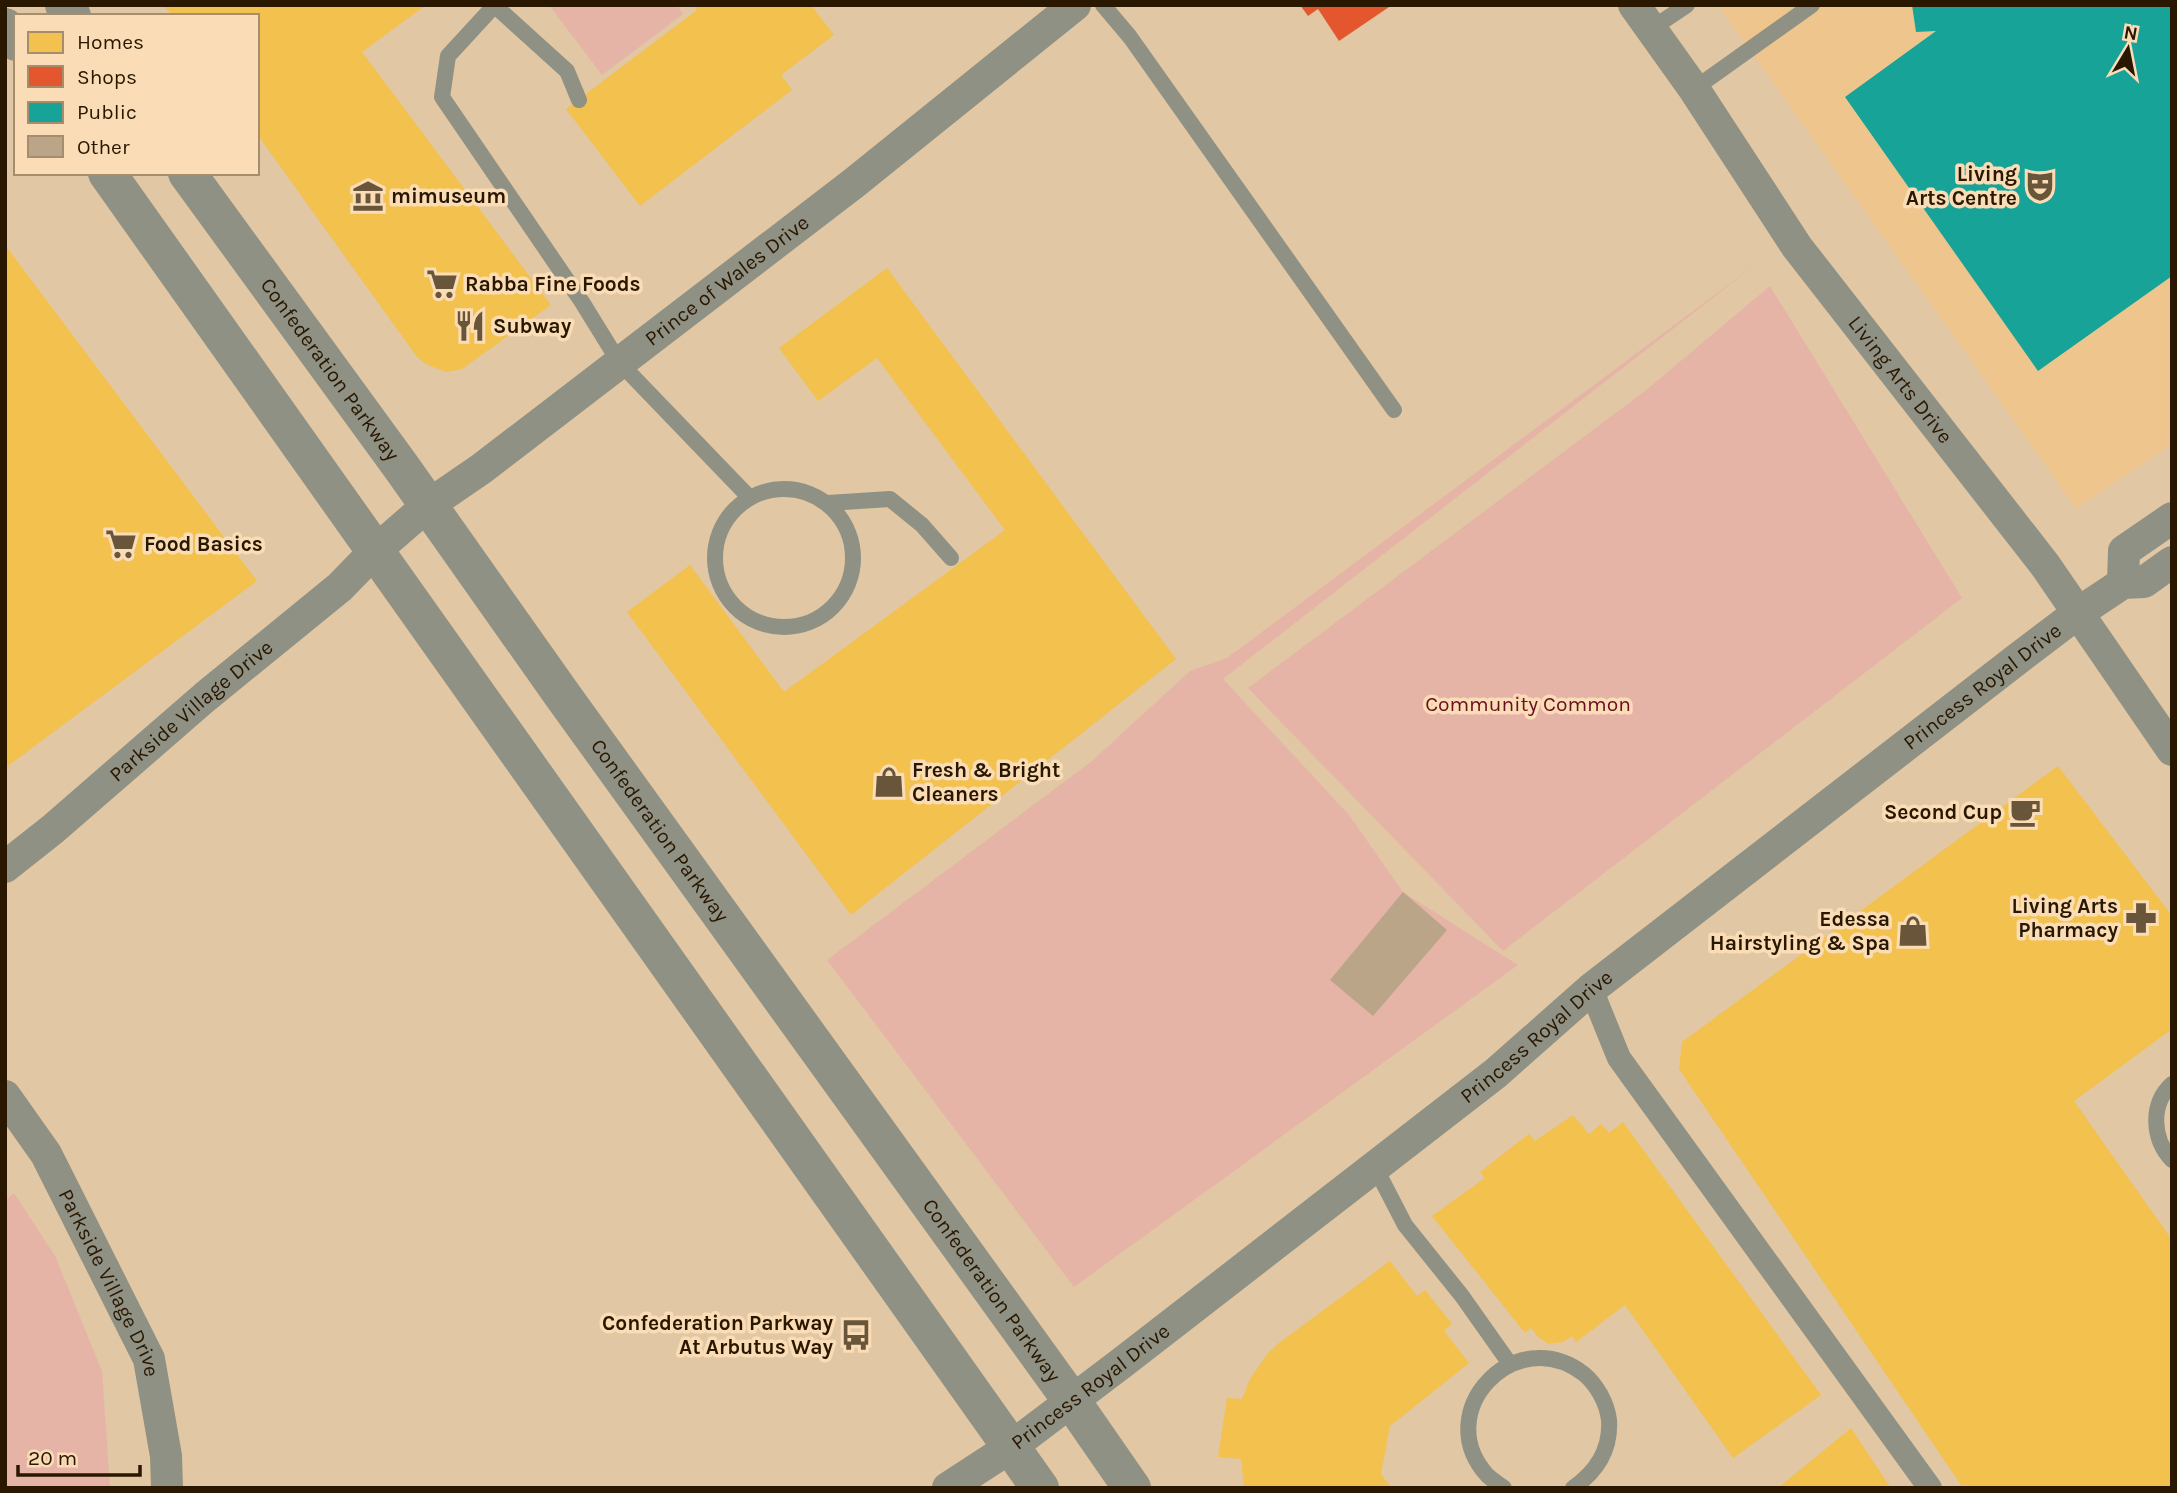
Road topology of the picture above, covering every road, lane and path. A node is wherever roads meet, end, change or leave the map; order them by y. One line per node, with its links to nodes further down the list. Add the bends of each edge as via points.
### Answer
1 (1075, 5): 11 (street, Prince of Wales Drive, via 854,183)
2 (1103, 5): 12 (lane)
3 (1687, 5): 6 (lane)
4 (1812, 5): 7 (lane)
5 (494, 6): 8 (lane, via 567,71); 11 (lane, via 448,56 442,97)
6 (1642, 17): 7 (street, Living Arts Drive)
7 (1694, 89): 21 (street, Living Arts Drive, via 1797,247)
8 (579, 100)
9 (108, 175): 17 (street)
10 (188, 175): 15 (street, Confederation Parkway)
11 (618, 362): 13 (lane); 15 (street, Prince of Wales Drive)
12 (1394, 410)
13 (749, 497): 14 (lane, via 776,488 803,491); 14 (lane, via 721,526 715,570 723,593 738,611 759,623 783,627 807,623 828,612 844,594 852,572 853,548 846,525)
14 (828, 503): 18 (lane, via 890,499 922,525)
15 (427, 506): 17 (street, Prince of Wales Drive); 30 (street, Confederation Parkway)
16 (2172, 518): 20 (street, via 2124,551)
17 (374, 552): 23 (street, Parkside Village Drive, via 340,587); 31 (street)
18 (951, 558)
19 (2172, 562): 20 (street, Princess Royal Drive, via 2144,582)
20 (2123, 583): 21 (street, Princess Royal Drive)
21 (2078, 613): 22 (street, Living Arts Drive); 24 (street, Princess Royal Drive)
22 (2172, 750)
23 (5, 867)
24 (1591, 989): 28 (street, Princess Royal Drive, via 1496,1073); 38 (street, via 1619,1058)
25 (2172, 1084): 27 (lane, via 2159,1103 2156,1120 2158,1137)
26 (5, 1096): 32 (street, Parkside Village Drive, via 46,1154 149,1359)
27 (2172, 1160)
28 (1374, 1165): 29 (lane, via 1405,1225); 30 (street, Princess Royal Drive)
29 (1510, 1364): 36 (lane, via 1478,1392 1470,1413 1469,1435 1475,1456); 37 (lane, via 1531,1358 1573,1366 1603,1398 1609,1419 1608,1441 1600,1461)
30 (1071, 1400): 31 (street, Princess Royal Drive); 35 (street, Confederation Parkway)
31 (1011, 1447): 33 (street, Princess Royal Drive); 34 (street)
32 (167, 1488)
33 (948, 1488)
34 (1040, 1488)
35 (1132, 1488)
36 (1504, 1488)
37 (1573, 1488)
38 (1930, 1488)

